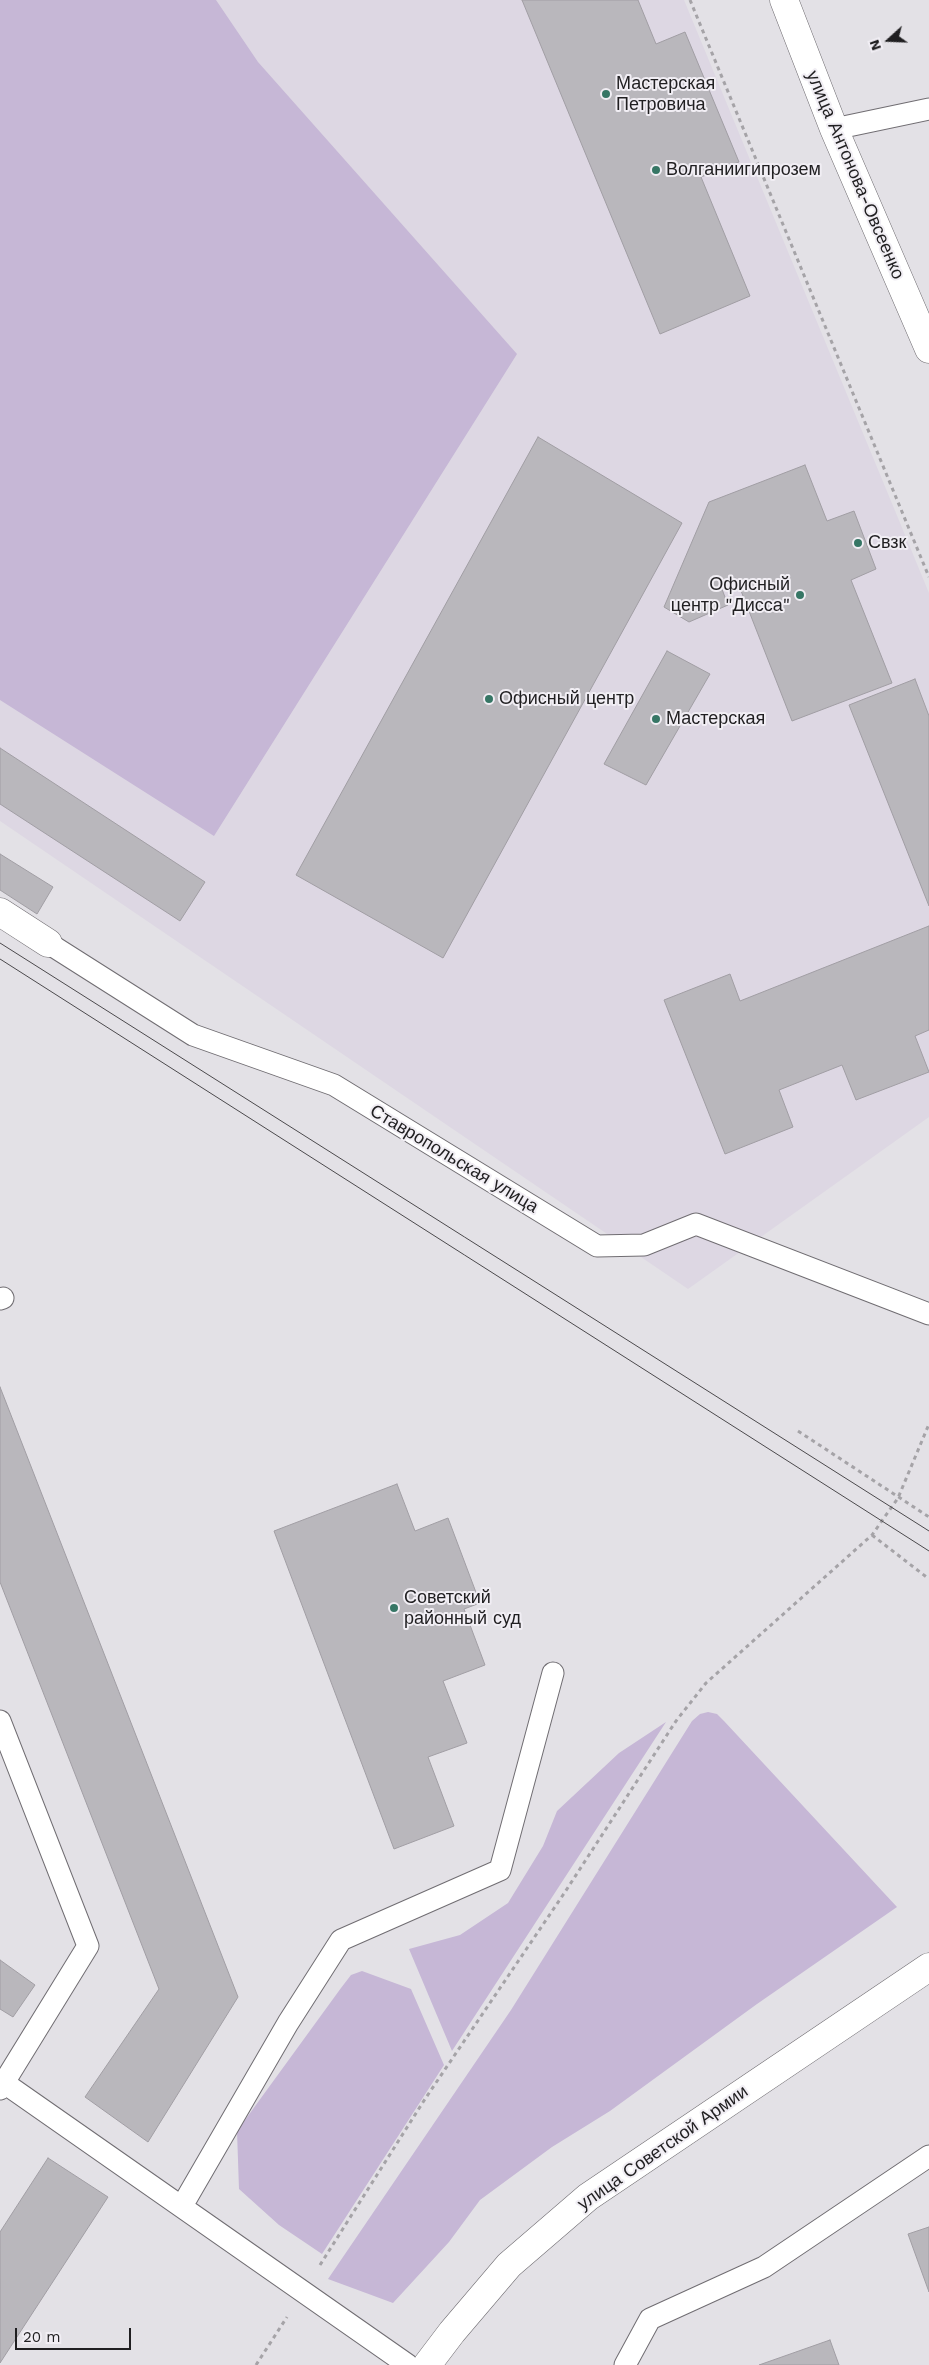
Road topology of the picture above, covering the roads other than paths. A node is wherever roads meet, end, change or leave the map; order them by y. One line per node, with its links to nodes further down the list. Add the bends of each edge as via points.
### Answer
1 (784, 0): 3 (main road, улица Антонова-Овсеенко)
2 (929, 109): 3 (lane)
3 (834, 129): 4 (main road, улица Антонова-Овсеенко)
4 (929, 349)
5 (0, 912): 6 (main road, Ставропольская улица)
6 (48, 942): 7 (lane, Ставропольская улица, via 193,1035 334,1085 597,1246 644,1245 696,1224)
7 (929, 1314)
8 (552, 1673): 13 (lane, via 500,1870 341,1940 288,2023)
9 (0, 1721): 11 (lane, via 88,1946)
10 (929, 1967): 15 (main road, улица Советской Армии, via 588,2197 509,2265)
11 (1, 2084): 13 (lane)
12 (929, 2156): 16 (lane, via 764,2267 650,2319)
13 (182, 2206): 14 (lane)
14 (408, 2365)
15 (427, 2365)
16 (625, 2365)

